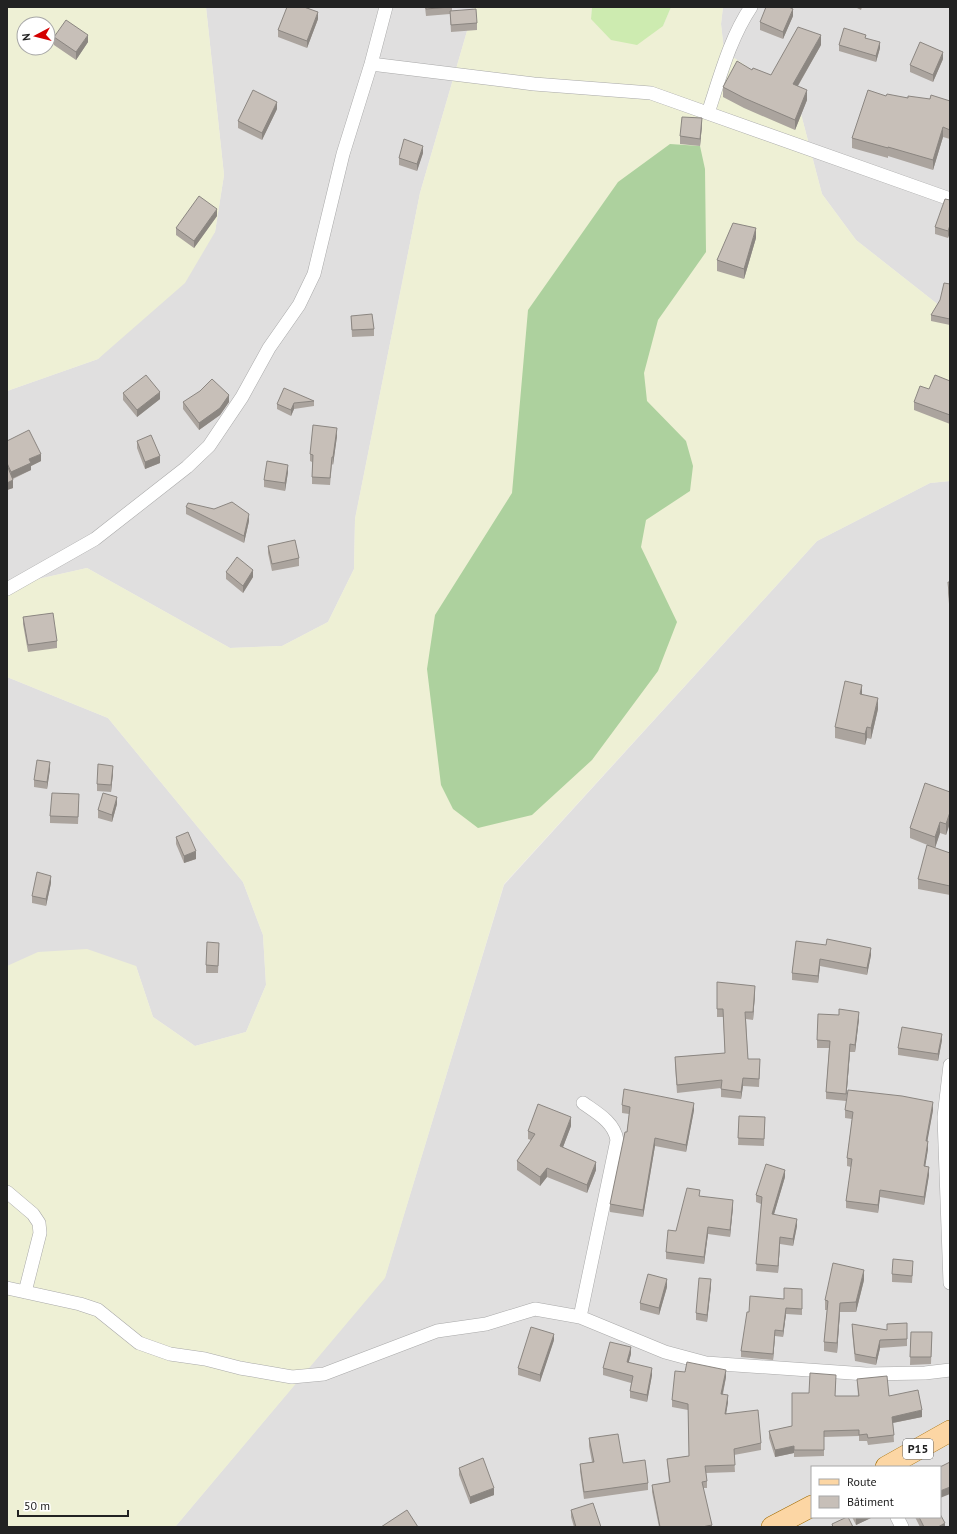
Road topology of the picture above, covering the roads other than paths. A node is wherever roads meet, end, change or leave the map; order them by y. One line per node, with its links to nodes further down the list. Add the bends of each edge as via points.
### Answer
1 (386, 7): 3 (street)
2 (752, 7): 4 (street, via 741,22)
3 (371, 64): 4 (street, via 534,84 651,93); 6 (street, via 343,154 314,274 299,305 269,348 242,397 208,446 187,467 95,539)
4 (708, 113): 5 (street)
5 (950, 199)
6 (7, 589)
7 (950, 1065): 10 (street, via 944,1117)
8 (583, 1103): 13 (street, via 611,1124 617,1140)
9 (7, 1192): 12 (street, via 33,1214 39,1223 40,1233)
10 (950, 1283)
11 (7, 1288): 12 (street)
12 (25, 1292): 13 (street, via 98,1310 139,1343 170,1354 292,1377 324,1374 437,1331 486,1324 535,1309)
13 (580, 1316): 14 (street, via 665,1352 706,1363 866,1374)
14 (950, 1370)
15 (950, 1431): 16 (main road, P15)
16 (888, 1466)
17 (811, 1507): 19 (main road)
18 (898, 1518): 20 (street)
19 (772, 1527)
20 (902, 1527)

